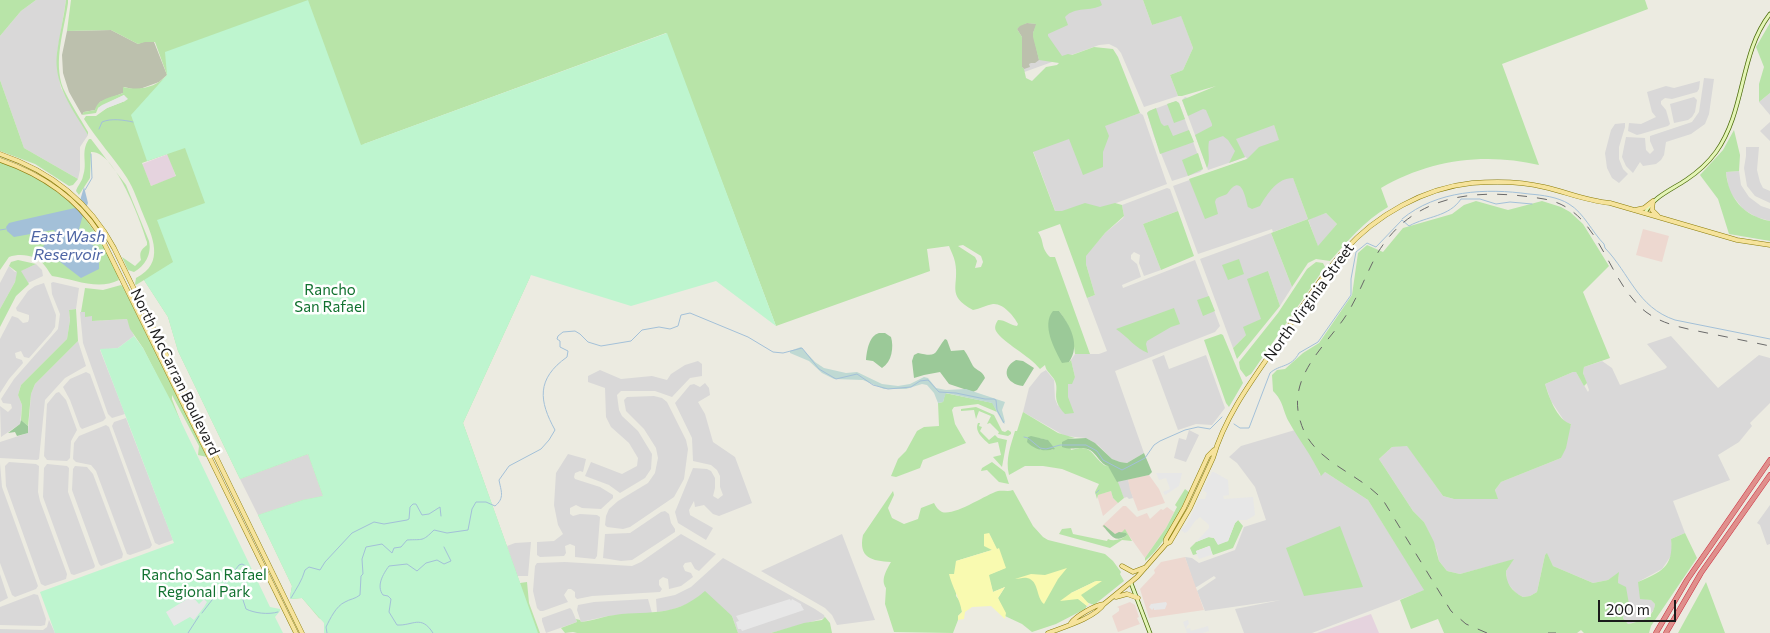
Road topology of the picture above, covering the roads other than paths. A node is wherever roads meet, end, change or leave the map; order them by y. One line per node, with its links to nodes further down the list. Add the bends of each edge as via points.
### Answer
1 (1770, 14): 5 (main road, via 1754,44 1733,120 1720,145 1696,173)
2 (0, 154): 4 (main road, North McCarran Boulevard, via 38,170)
3 (0, 160): 4 (main road, via 33,173)
4 (68, 194): 10 (main road, North McCarran Boulevard, via 104,241); 10 (main road, North McCarran Boulevard, via 77,198 108,238)
5 (1653, 202): 6 (main road, via 1644,208); 7 (main road); 8 (main road, via 1653,211)
6 (1631, 209): 7 (main road, North Virginia Street); 14 (main road, North Virginia Street, via 1543,186 1500,182 1450,187 1399,207 1377,222 1357,238 1335,263 1252,381 1208,456 1166,544)
7 (1644, 213): 8 (main road, North Virginia Street)
8 (1659, 218): 9 (main road, North Virginia Street)
9 (1770, 246)
10 (194, 417): 16 (main road, North McCarran Boulevard)
11 (1770, 460): 23 (highway, via 1687,580)
12 (1770, 475): 24 (highway, via 1701,573)
13 (1122, 566): 14 (main road, via 1133,572)
14 (1148, 566): 15 (main road, North Virginia Street)
15 (1131, 583): 17 (main road); 18 (main road, North Virginia Street)
16 (276, 586): 19 (main road, North McCarran Boulevard); 20 (main road, North McCarran Boulevard)
17 (1138, 598): 18 (main road, via 1127,594); 22 (main road)
18 (1112, 599): 21 (main road, North Virginia Street)
19 (296, 633)
20 (302, 633)
21 (1048, 633)
22 (1150, 633)
23 (1656, 633)
24 (1666, 633)

